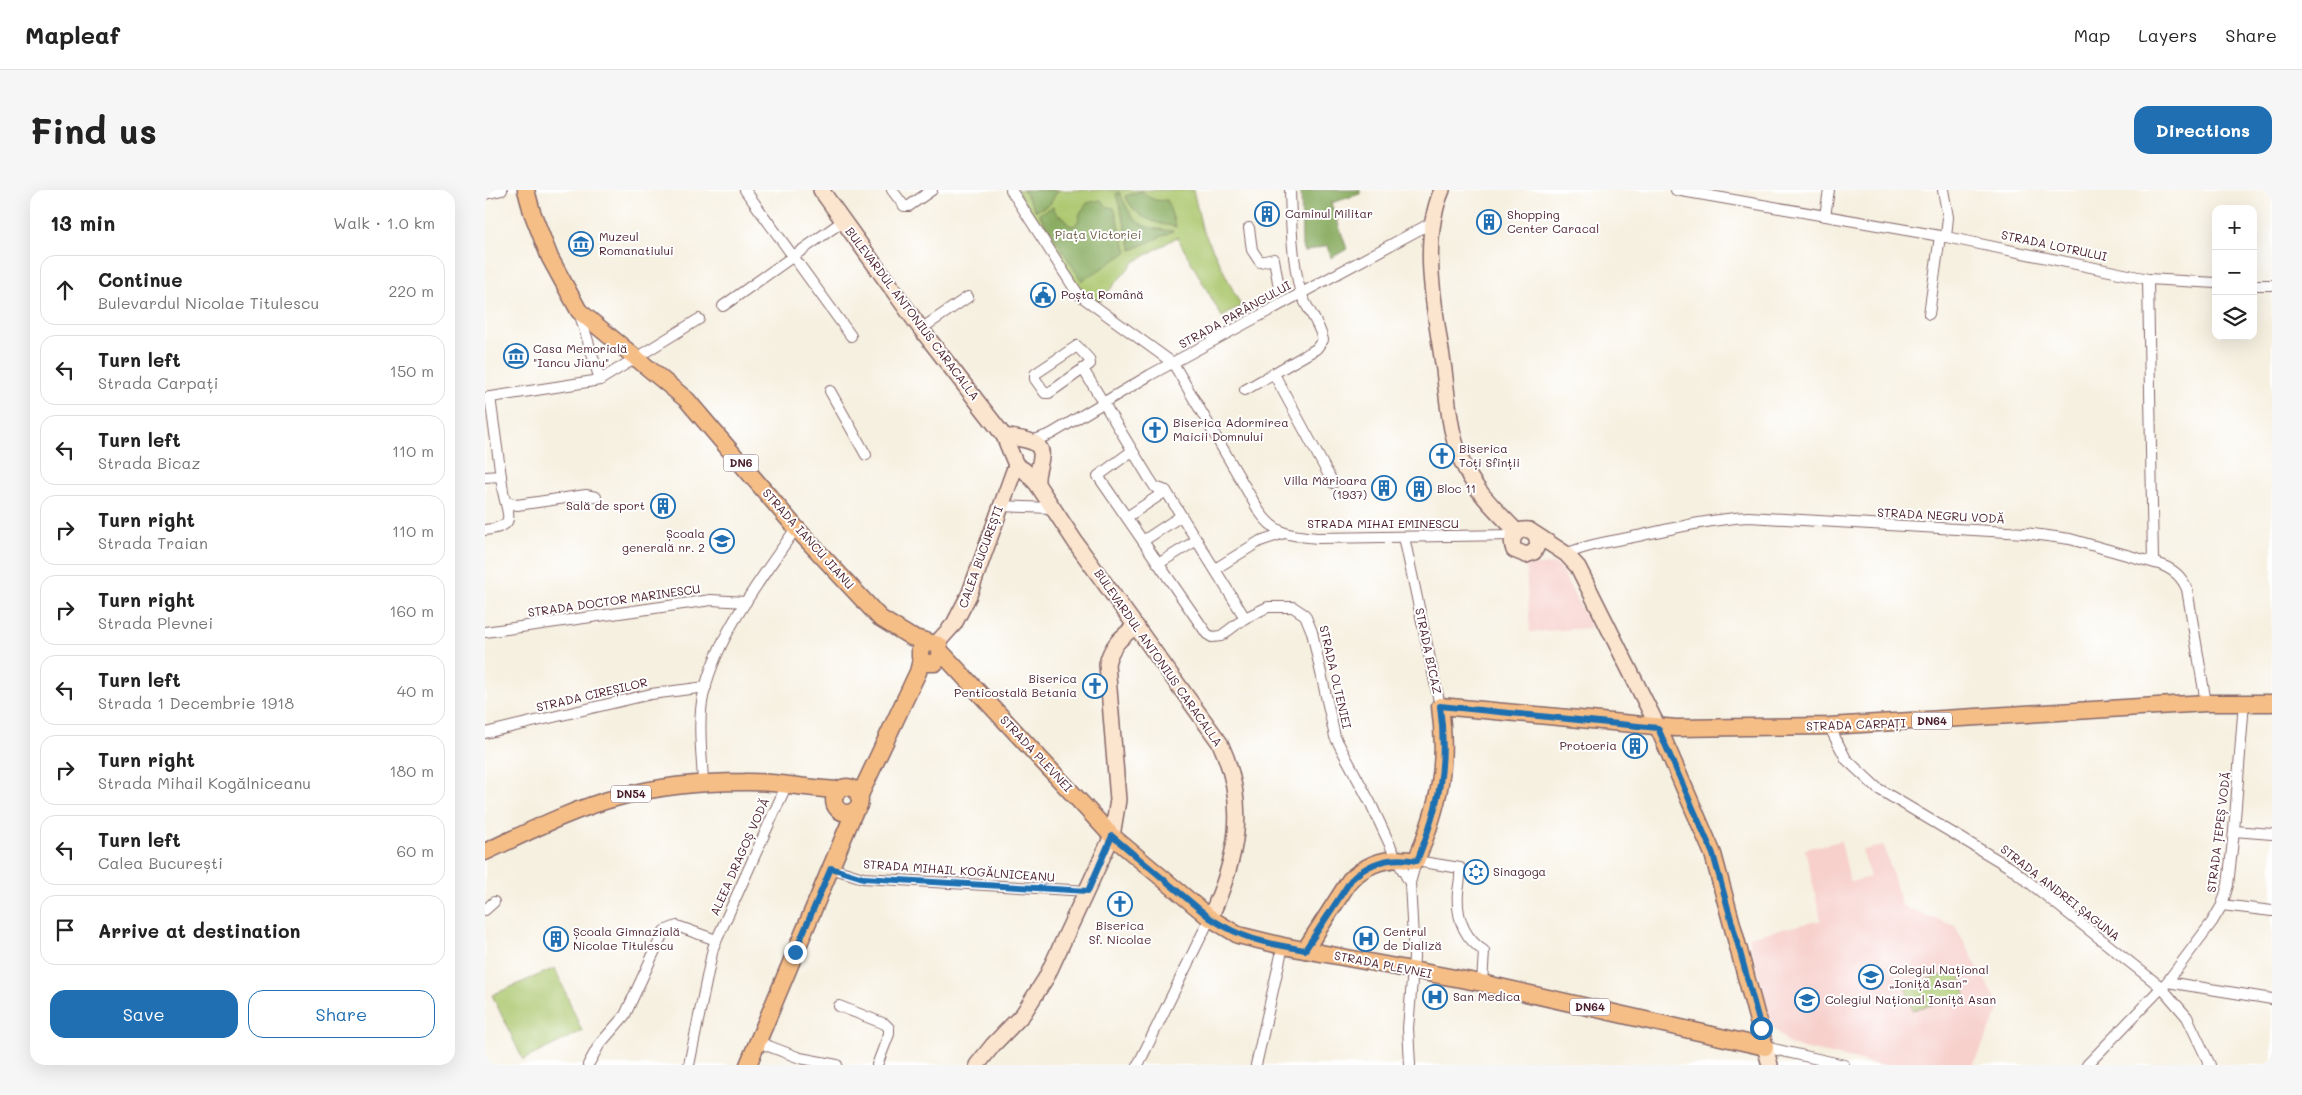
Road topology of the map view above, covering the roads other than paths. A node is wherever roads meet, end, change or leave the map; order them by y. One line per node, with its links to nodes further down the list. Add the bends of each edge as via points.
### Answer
1 (502, 190): 14 (street)
2 (745, 190): 20 (street)
3 (821, 190): 16 (main road, BULEVARDUL ANTONIUS CARACALLA)
4 (892, 190): 5 (street, via 904,206)
5 (932, 190)
6 (1011, 190): 35 (street, via 1078,294)
7 (1290, 190): 26 (street)
8 (1442, 190): 17 (main road)
9 (1676, 190): 13 (street, STRADA LOTRULUI)
10 (1829, 190): 15 (street)
11 (1943, 190): 19 (street, via 1948,217)
12 (530, 191): 29 (main road, STRADA IANCU JIANU / DN6, via 532,212 550,258)
13 (1690, 191): 15 (street, STRADA LOTRULUI)
14 (485, 194)
15 (1825, 216): 19 (street, STRADA LOTRULUI)
16 (843, 222): 20 (street); 32 (main road, BULEVARDUL ANTONIUS CARACALLA)
17 (1433, 222): 26 (street, STRADA PARÂNGULUI); 62 (main road, via 1433,292 1449,406 1460,456 1476,486)
18 (1249, 228): 25 (street, via 1252,250 1260,262 1274,259)
19 (1943, 236): 21 (street, STRADA LOTRULUI); 30 (street)
20 (792, 256): 28 (street); 33 (street)
21 (2148, 279): 22 (street, STRADA LOTRULUI); 67 (street)
22 (2212, 283)
23 (2257, 285): 24 (street)
24 (2272, 285)
25 (1279, 288)
26 (1301, 292): 35 (street, STRADA PARÂNGULUI); 37 (street, via 1323,340 1316,349)
27 (969, 296): 32 (street)
28 (723, 306)
29 (579, 311): 34 (main road, STRADA IANCU JIANU / DN6); 38 (street, STRADA IANCU JIANU)
30 (1929, 314)
31 (699, 318): 34 (street)
32 (921, 330): 45 (main road, BULEVARDUL ANTONIUS CARACALLA, via 1004,436)
33 (851, 336)
34 (635, 358): 38 (street); 56 (main road, STRADA IANCU JIANU / DN6, via 687,400)
35 (1173, 364): 42 (street, STRADA PARÂNGULUI); 58 (street, STRADA MIHAI EMINESCU, via 1259,511 1267,523)
36 (1083, 369): 36 (street, via 1091,362 1077,346 1034,376 1047,394); 42 (street)
37 (1274, 374): 39 (street); 48 (street)
38 (600, 380): 41 (street)
39 (1245, 390)
40 (830, 391): 44 (street)
41 (488, 397): 46 (street)
42 (1103, 402): 43 (street); 45 (street, STRADA PARÂNGULUI, via 1051,434)
43 (1132, 451): 49 (street, via 1155,487); 55 (street, via 1098,476)
44 (865, 455)
45 (1026, 455): 52 (main road, CALEA BUCUREȘTI); 53 (main road, BULEVARDUL ANTONIUS CARACALLA, via 1037,484)
46 (501, 476): 47 (street); 51 (street)
47 (485, 478)
48 (1333, 483)
49 (1166, 491): 54 (street); 55 (street)
50 (596, 497): 51 (street, via 586,495 517,505)
51 (507, 502): 57 (street, via 508,517 504,526)
52 (1000, 506): 53 (street); 74 (main road, CALEA BUCUREȘTI, via 963,608)
53 (1052, 508): 72 (main road, BULEVARDUL ANTONIUS CARACALLA)
54 (1181, 516): 63 (street); 64 (street)
55 (1127, 518): 64 (street)
56 (796, 528): 70 (street); 74 (main road, STRADA IANCU JIANU / DN6, via 880,618)
57 (485, 530)
58 (1284, 533): 61 (street, STRADA MIHAI EMINESCU, via 1318,538); 69 (street, via 1260,541)
59 (1536, 535): 62 (main road, via 1529,530); 65 (main road, via 1538,544); 66 (main road)
60 (1478, 536): 61 (street, STRADA MIHAI EMINESCU); 62 (street, STRADA MIHAI EMINESCU); 62 (street, STRADA MIHAI EMINESCU, via 1500,541)
61 (1404, 537): 79 (street, STRADA BICAZ)
62 (1515, 539): 65 (main road, via 1521,555)
63 (1197, 540): 68 (street); 69 (street)
64 (1143, 541): 68 (street)
65 (1534, 552): 66 (main road)
66 (1563, 553): 67 (street, STRADA NEGRU VODĂ, via 1687,525 1749,518 2051,536); 81 (main road, via 1578,568 1600,608)
67 (2153, 562): 78 (street, STRADA NEGRU VODĂ, via 2174,570 2187,589)
68 (1159, 564): 71 (street, STRADA OLTENIEI, via 1207,634 1221,636)
69 (1215, 569): 71 (street)
70 (746, 602): 73 (street, STRADA DOCTOR MARINESCU, via 711,600); 75 (street)
71 (1245, 618): 90 (street, STRADA OLTENIEI, via 1268,607 1281,606 1293,607 1305,614 1312,632 1335,737)
72 (1136, 626): 88 (main road, via 1115,644 1107,664 1118,800); 99 (main road, BULEVARDUL ANTONIUS CARACALLA, via 1210,727 1233,779 1238,816 1235,849)
73 (485, 632)
74 (929, 655): 85 (main road, CALEA BUCUREȘTI); 88 (main road, STRADA PLEVNEI / DN64)
75 (706, 687): 82 (street, STRADA CIREȘILOR, via 651,694); 83 (street, via 701,715)
76 (2243, 702): 77 (main road, STRADA CARPAȚI / DN64); 78 (main road, STRADA CARPAȚI / DN64); 86 (street, STRADA ȚEPEȘ VODĂ)
77 (2272, 702)
78 (2206, 703): 80 (main road, STRADA CARPAȚI / DN64)
79 (1440, 706): 81 (main road, STRADA CARPAȚI); 91 (main road, STRADA BICAZ, via 1442,777 1436,808)
80 (1829, 726): 81 (main road, STRADA CARPAȚI / DN64); 105 (street, STRADA ANDREI ȘAGUNA, via 1846,759 1877,788 2011,868)
81 (1658, 728): 109 (main road, via 1713,854)
82 (485, 732)
83 (703, 782): 84 (main road, DN54); 89 (main road, DN54, via 592,805)
84 (787, 784): 85 (main road, DN54); 100 (street, ALEEA DRAGOȘ VODĂ)
85 (849, 797): 92 (main road, via 841,843)
86 (2234, 831): 87 (street); 96 (street, STRADA ȚEPEȘ VODĂ, via 2228,885)
87 (2272, 834)
88 (1112, 836): 94 (main road); 99 (main road, STRADA PLEVNEI / DN64)
89 (485, 852)
90 (1396, 858): 91 (main road); 93 (street, STRADA OLTENIEI); 102 (main road, via 1366,868 1351,880)
91 (1417, 861): 93 (street, STRADA BICAZ); 104 (street, via 1460,868 1460,919 1472,943 1484,951)
92 (831, 868): 94 (street, STRADA MIHAIL KOGĂLNICEANU, via 863,878); 108 (main road)
93 (1410, 883): 103 (street, STRADA BICAZ)
94 (1088, 891): 110 (main road, via 1037,994)
95 (495, 902): 97 (street)
96 (2222, 905): 98 (street); 105 (street, STRADA ȚEPEȘ VODĂ)
97 (485, 910)
98 (2272, 911)
99 (1210, 918): 101 (main road, STRADA PLEVNEI / DN64, via 1239,936); 116 (street, BULEVARDUL ANTONIUS CARACALLA)
100 (716, 940): 111 (street, via 677,926 664,931 625,1015 599,1044); 112 (street, ALEEA DRAGOȘ VODĂ)
101 (1283, 946): 102 (main road, STRADA PLEVNEI / DN64); 117 (street)
102 (1305, 950): 103 (main road, STRADA PLEVNEI / DN64)
103 (1414, 970): 104 (main road, STRADA PLEVNEI / DN64); 118 (street, STRADA BICAZ, via 1408,1028)
104 (1482, 983): 109 (main road, STRADA PLEVNEI / DN64)
105 (2164, 985): 106 (street); 121 (street, STRADA ȚEPEȘ VODĂ); 122 (street, STRADA ANDREI ȘAGUNA, via 2187,1017)
106 (2272, 999)
107 (839, 1006): 115 (street, via 889,1028)
108 (758, 1042): 113 (main road); 114 (street, via 800,1058)
109 (1765, 1047): 119 (main road); 120 (street)
110 (980, 1063)
111 (588, 1065)
112 (689, 1065)
113 (748, 1065)
114 (837, 1065)
115 (877, 1065)
116 (1138, 1065)
117 (1256, 1065)
118 (1410, 1065)
119 (1770, 1065)
120 (1843, 1065)
121 (2087, 1065)
122 (2210, 1065)

